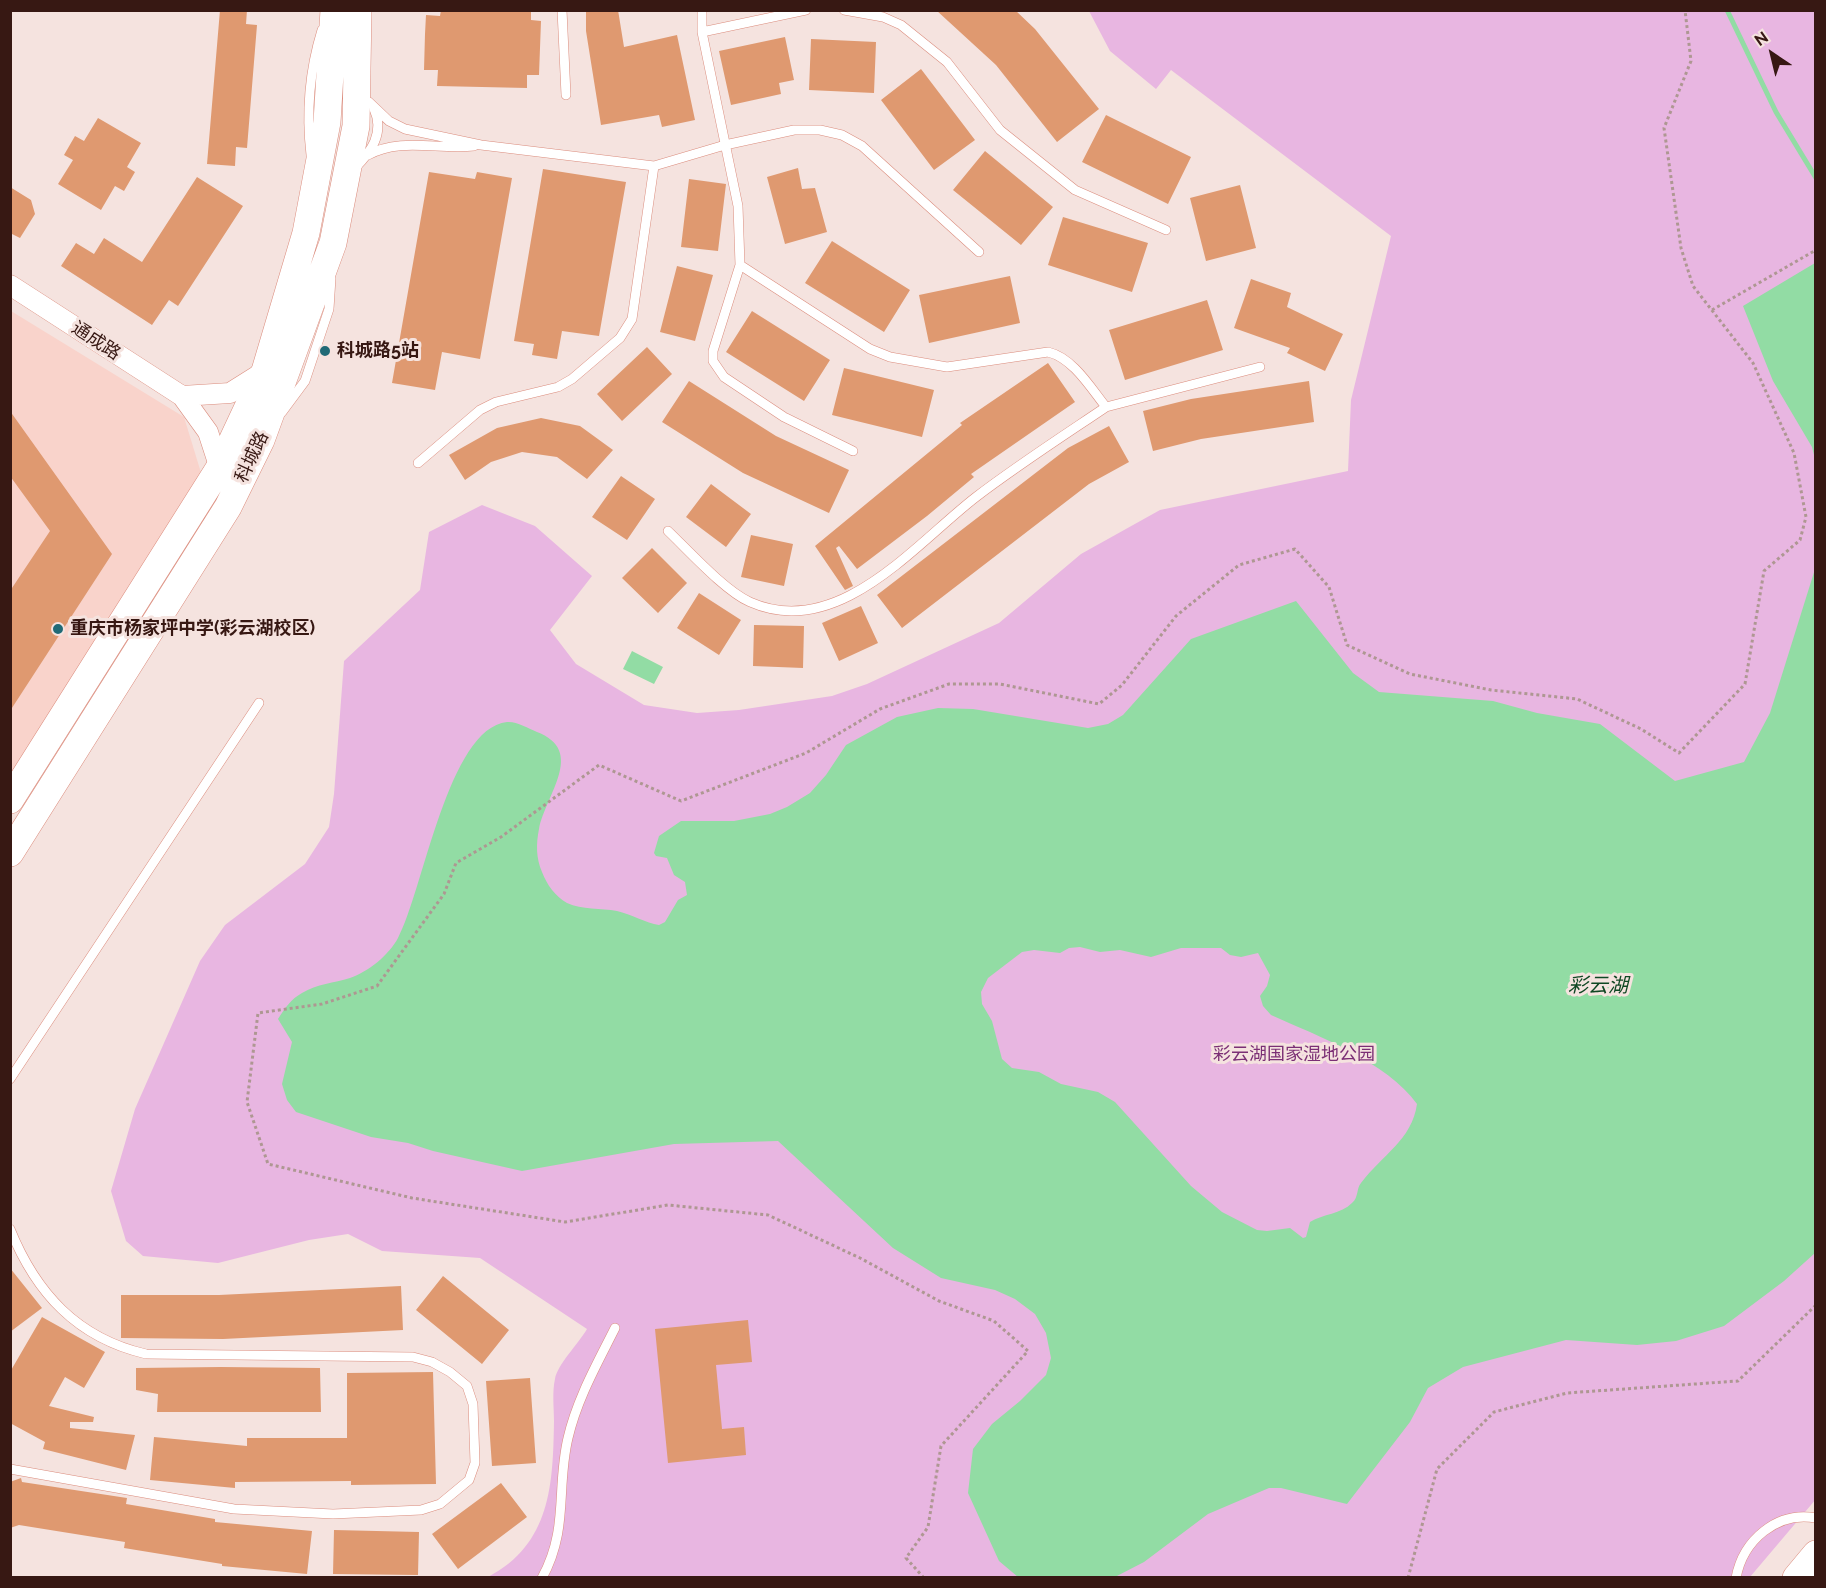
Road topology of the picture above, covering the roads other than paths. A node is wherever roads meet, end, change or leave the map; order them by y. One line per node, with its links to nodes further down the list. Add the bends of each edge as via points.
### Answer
1 (328, 10): 16 (lane, via 310,76 307,123)
2 (334, 10): 16 (main road, 科城路, via 327,122)
3 (358, 10): 9 (main road, 科城路)
4 (562, 10): 10 (lane)
5 (702, 10): 8 (lane)
6 (806, 10): 8 (lane)
7 (844, 10): 17 (lane, via 883,17 901,25 947,62 1000,130 1075,190)
8 (702, 32): 12 (lane)
9 (363, 93): 11 (lane, via 389,121 405,129); 13 (lane, via 378,126); 15 (main road, 科城路)
10 (566, 95)
11 (481, 145): 13 (lane, via 448,149 396,144); 14 (lane)
12 (725, 145): 14 (lane); 18 (lane, via 794,130 842,135 862,146); 19 (lane, via 738,206)
13 (368, 155): 15 (lane)
14 (654, 166): 26 (lane, via 632,320 620,338 558,387 496,402 480,410)
15 (347, 176): 28 (main road, 科城路, via 333,243 261,440)
16 (315, 188): 22 (main road, 科城路, via 306,233)
17 (1166, 230)
18 (979, 252)
19 (740, 265): 24 (lane, via 870,349 890,357 947,367 1048,352 1069,363); 25 (lane, via 713,351 717,370 784,417)
20 (10, 285): 23 (street, 通成路)
21 (1260, 367): 24 (lane)
22 (265, 371): 23 (street, via 230,393); 27 (main road, 科城路)
23 (182, 396): 27 (street, via 208,432)
24 (1107, 407): 29 (lane, via 974,499 876,581 837,602 784,610 749,602 735,594)
25 (853, 451)
26 (418, 463)
27 (220, 467): 28 (street); 31 (main road, 科城路)
28 (228, 507): 32 (main road, 科城路)
29 (668, 531)
30 (259, 703): 33 (lane)
31 (10, 800)
32 (10, 853)
33 (10, 1079)
34 (10, 1229): 36 (lane, via 43,1289 64,1312 117,1347 146,1354 413,1357 432,1362 467,1386 473,1404 475,1463 469,1480 440,1504 422,1510 333,1514 234,1509)
35 (615, 1328): 39 (lane, via 585,1386 567,1439 560,1530)
36 (10, 1469)
37 (1815, 1518): 40 (lane, via 1794,1516 1766,1528 1755,1539)
38 (1815, 1554): 41 (main road)
39 (542, 1578)
40 (1736, 1578)
41 (1796, 1578)

